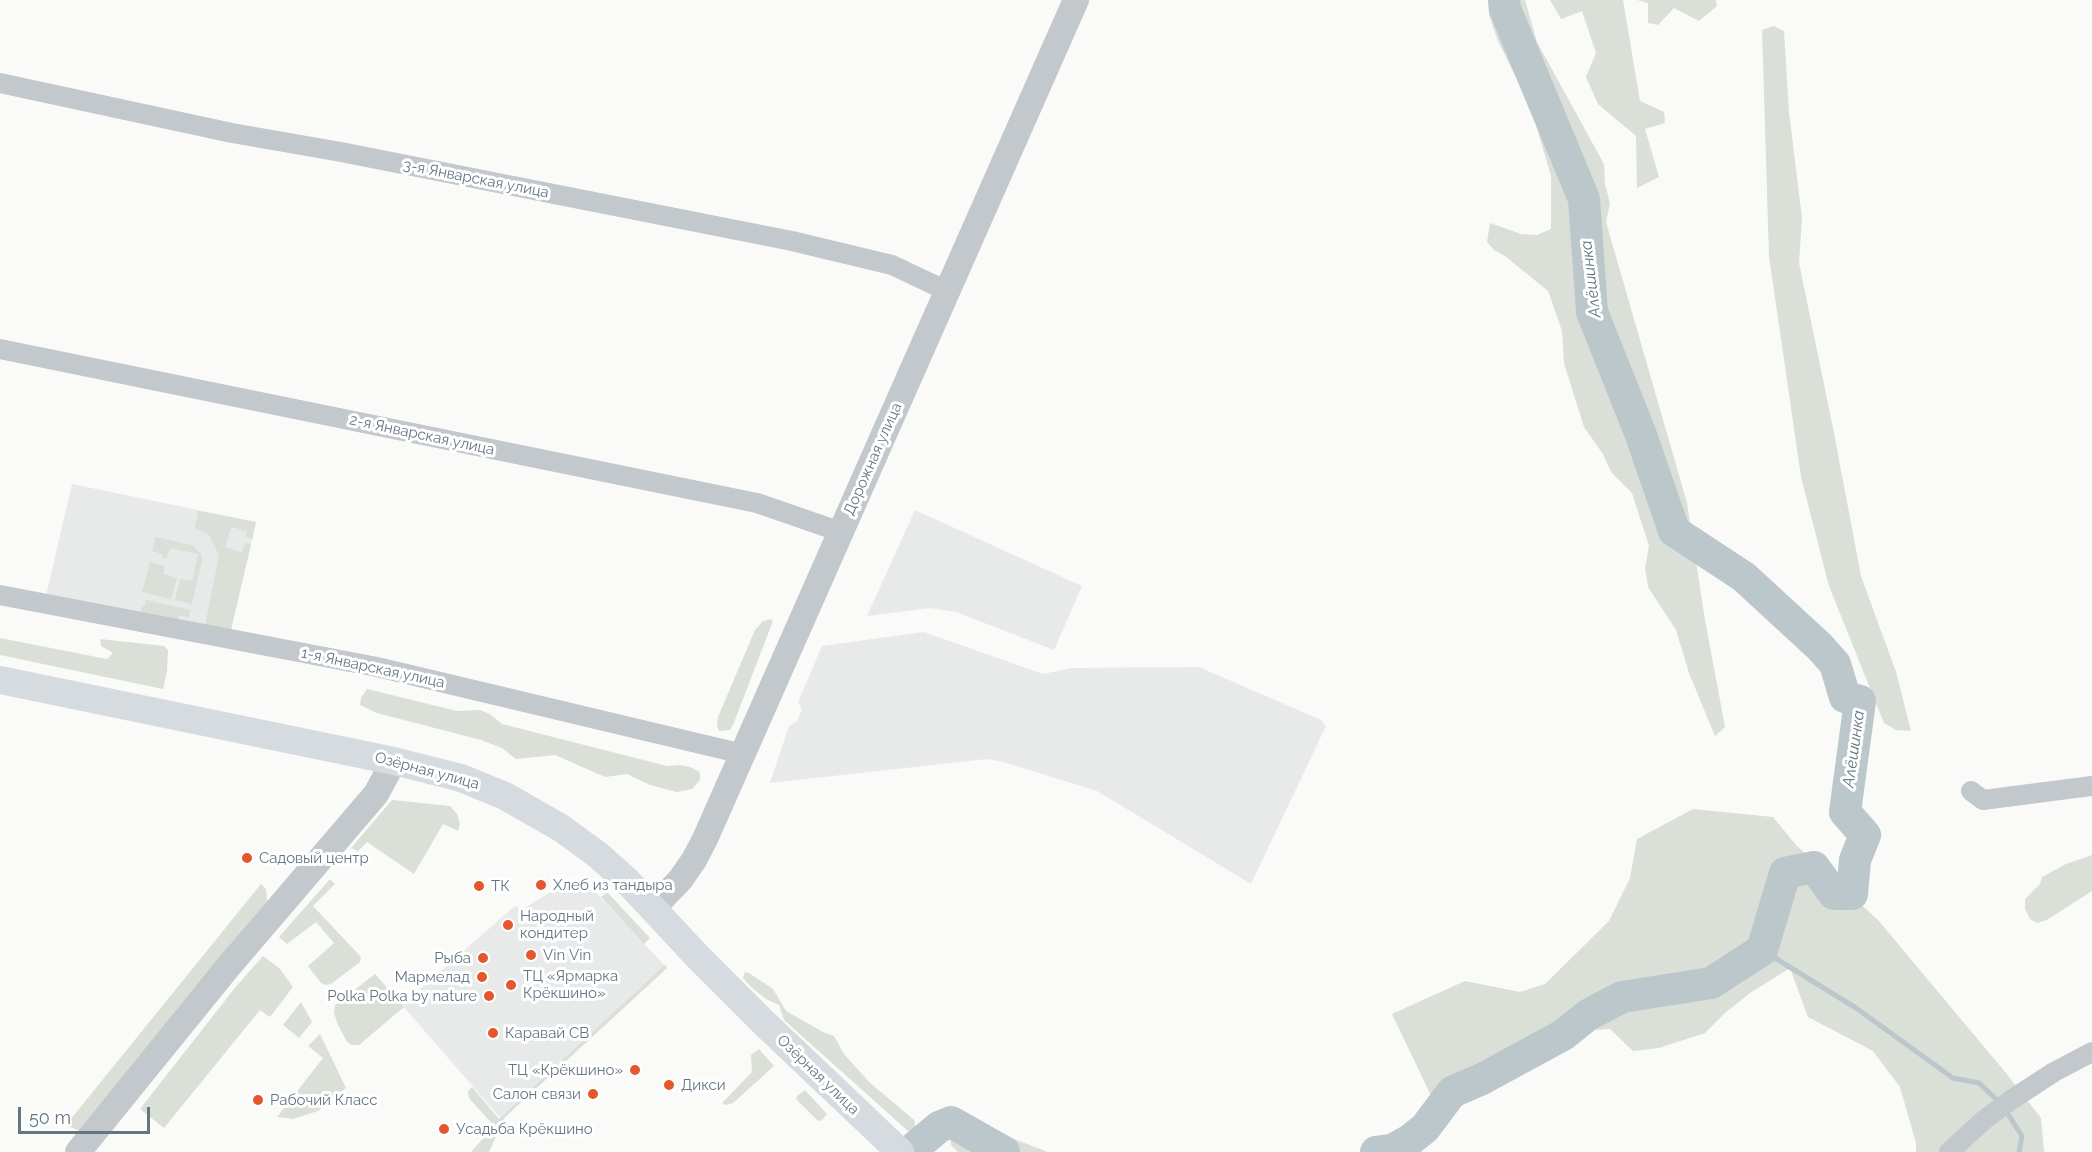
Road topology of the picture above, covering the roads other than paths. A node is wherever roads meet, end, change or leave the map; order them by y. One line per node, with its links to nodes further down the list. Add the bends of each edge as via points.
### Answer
1 (1072, 1): 3 (street, Дорожная улица)
2 (0, 83): 3 (street, 3-я Январская улица, via 232,133 792,241 892,265)
3 (947, 291): 5 (street, Дорожная улица)
4 (0, 349): 5 (street, 2-я Январская улица, via 757,503)
5 (841, 532): 8 (street, Дорожная улица)
6 (0, 595): 8 (street, 1-я Январская улица, via 377,667)
7 (0, 680): 9 (main road, Озёрная улица)
8 (743, 754): 12 (street, Дорожная улица, via 694,860)
9 (394, 761): 12 (main road, Озёрная улица, via 477,784 539,814 575,837); 14 (street, via 376,794)
10 (2092, 786): 11 (street, via 1983,800)
11 (1971, 791)
12 (653, 908): 15 (main road, Озёрная улица, via 763,1022)
13 (2092, 1052): 16 (street, via 1992,1113)
14 (78, 1152)
15 (900, 1152)
16 (1949, 1152)

